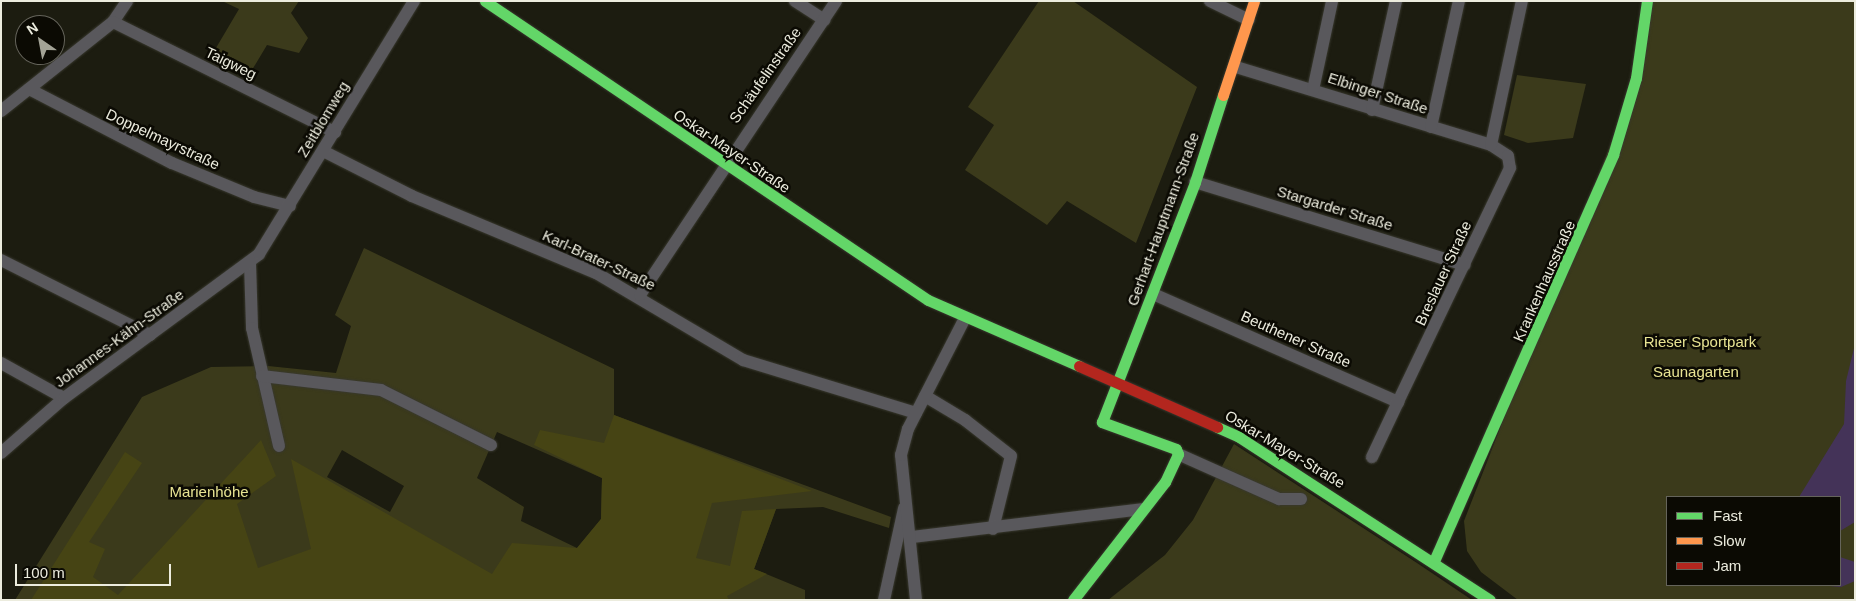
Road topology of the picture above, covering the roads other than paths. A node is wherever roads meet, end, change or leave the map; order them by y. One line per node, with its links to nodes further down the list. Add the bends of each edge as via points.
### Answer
1 (127, 1): 15 (street)
2 (414, 1): 22 (street, Zeitblomweg)
3 (486, 1): 26 (street, Oskar-Mayer-Straße)
4 (795, 1): 13 (street)
5 (836, 1): 13 (street, Schäufelinstraße)
6 (1210, 1): 14 (street)
7 (1254, 1): 14 (street, Gerhart-Hauptmann-Straße)
8 (1332, 1): 18 (street)
9 (1396, 1): 19 (street)
10 (1459, 1): 21 (street)
11 (1522, 1): 23 (street)
12 (1647, 1): 53 (street, Krankenhausstraße, via 1636,78 1614,155)
13 (824, 20): 26 (street, Schäufelinstraße)
14 (1249, 20): 16 (street, Gerhart-Hauptmann-Straße)
15 (114, 22): 17 (street); 22 (street, Taigweg)
16 (1236, 67): 18 (street, Elbinger Straße); 27 (street, Gerhart-Hauptmann-Straße)
17 (29, 88): 20 (street); 28 (street, Doppelmayrstraße, via 172,163 254,197)
18 (1313, 90): 19 (street, Elbinger Straße)
19 (1372, 110): 21 (street, Elbinger Straße)
20 (1, 111)
21 (1431, 127): 23 (street, Elbinger Straße)
22 (334, 132): 24 (street, Zeitblomweg)
23 (1492, 145): 25 (street, Elbinger Straße)
24 (323, 151): 28 (street, Zeitblomweg); 33 (street, Karl-Brater-Straße, via 412,196)
25 (1508, 156): 31 (street, Breslauer Straße, via 1510,168)
26 (723, 165): 33 (street, Schäufelinstraße); 34 (street, Oskar-Mayer-Straße, via 928,300)
27 (1195, 182): 31 (street, Stargarder Straße); 32 (street, Gerhart-Hauptmann-Straße)
28 (290, 206): 29 (street, Zeitblomweg)
29 (255, 258): 35 (street, Johannes-Kähn-Straße); 37 (street, via 252,328)
30 (1, 260): 35 (street)
31 (1465, 265): 41 (street, Breslauer Straße)
32 (1153, 294): 38 (street, Gerhart-Hauptmann-Straße); 41 (street, Beuthener Straße)
33 (640, 295): 42 (street, Karl-Brater-Straße, via 743,360)
34 (966, 318): 38 (street, Oskar-Mayer-Straße); 39 (street)
35 (150, 335): 40 (street, Johannes-Kähn-Straße)
36 (1, 363): 40 (street)
37 (262, 376): 43 (street, via 381,390); 44 (street)
38 (1115, 380): 46 (street, Gerhart-Hauptmann-Straße, via 1102,422 1176,449); 53 (street, Oskar-Mayer-Straße, via 1239,437)
39 (925, 396): 42 (street); 51 (street, via 965,420 1011,456)
40 (64, 398): 45 (street, Johannes-Kähn-Straße)
41 (1398, 402): 47 (street)
42 (916, 413): 49 (street, via 901,455)
43 (491, 445)
44 (279, 446)
45 (1, 453)
46 (1178, 454): 48 (street, via 1279,499); 50 (street, via 1165,482)
47 (1372, 457)
48 (1300, 499)
49 (905, 503): 52 (street); 54 (street)
50 (1142, 510): 51 (street, via 1087,513); 56 (street)
51 (993, 529): 52 (street)
52 (912, 537): 55 (street)
53 (1434, 561): 57 (street, Oskar-Mayer-Straße)
54 (884, 600)
55 (916, 600)
56 (1073, 600)
57 (1490, 600)

